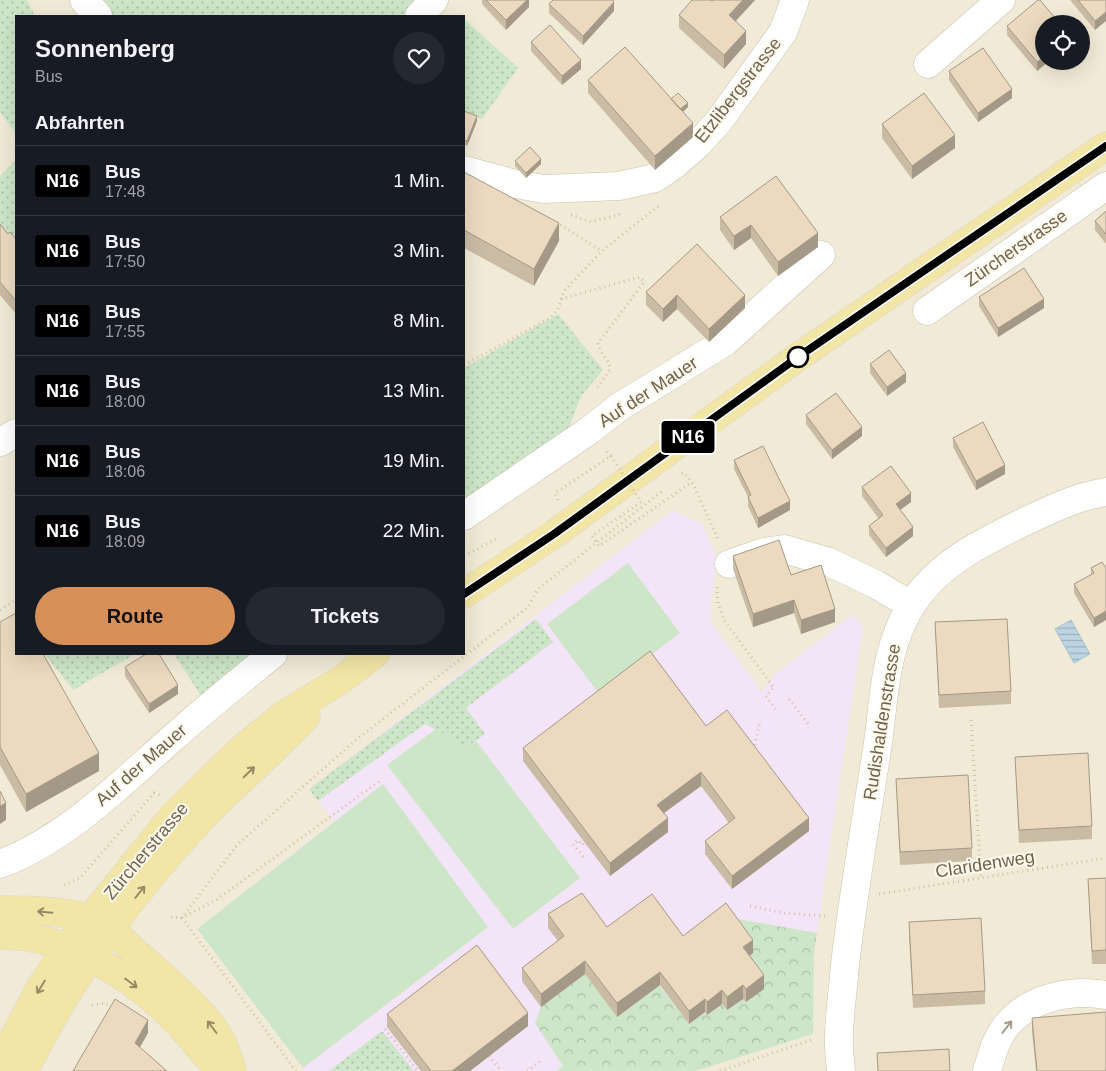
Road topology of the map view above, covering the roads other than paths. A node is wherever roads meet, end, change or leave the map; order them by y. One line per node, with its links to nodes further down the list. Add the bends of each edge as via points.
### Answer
1 (84, 0): 5 (street)
2 (434, 0): 6 (street)
3 (795, 0): 9 (street, Etzlibergstrasse, via 783,32 719,121 698,144 655,178 619,186 544,189)
4 (1001, 0): 7 (street)
5 (97, 15)
6 (420, 15)
7 (928, 64)
8 (1106, 146): 18 (main road, Zürcherstrasse, via 798,357 554,534)
9 (465, 170)
10 (1106, 186): 12 (street, Zürcherstrasse)
11 (821, 255): 16 (street, Auf der Mauer, via 725,342 619,407)
12 (927, 311)
13 (15, 434): 14 (street)
14 (0, 442)
15 (1106, 492): 19 (street, Rudishaldenstrasse, via 1069,501 962,554 934,577)
16 (465, 515)
17 (729, 564): 19 (street, via 784,549 829,562)
18 (465, 593)
19 (911, 605): 32 (street, Rudishaldenstrasse, via 892,645 885,677 877,752 852,903 838,1034)
20 (273, 655): 22 (street, Auf der Mauer, via 94,807 55,836)
21 (374, 655): 24 (main road, Zürcherstrasse, via 282,716 237,753 172,817)
22 (0, 864)
23 (0, 910): 24 (main road, one-way to 23, via 57,913)
24 (100, 924): 26 (main road, Zürcherstrasse); 31 (main road, one-way to 24, via 222,1042 197,1008 172,983)
25 (0, 935): 26 (main road, via 53,941)
26 (79, 952): 28 (main road, Zürcherstrasse, one-way to 28, via 40,988); 29 (main road, Zürcherstrasse); 30 (main road, one-way to 30, via 156,1002)
27 (1106, 994): 33 (street, one-way to 27, via 994,1046 1007,1025 1026,1007 1052,997 1091,992)
28 (0, 1064)
29 (24, 1071)
30 (223, 1071)
31 (232, 1071)
32 (840, 1071)
33 (987, 1071)

